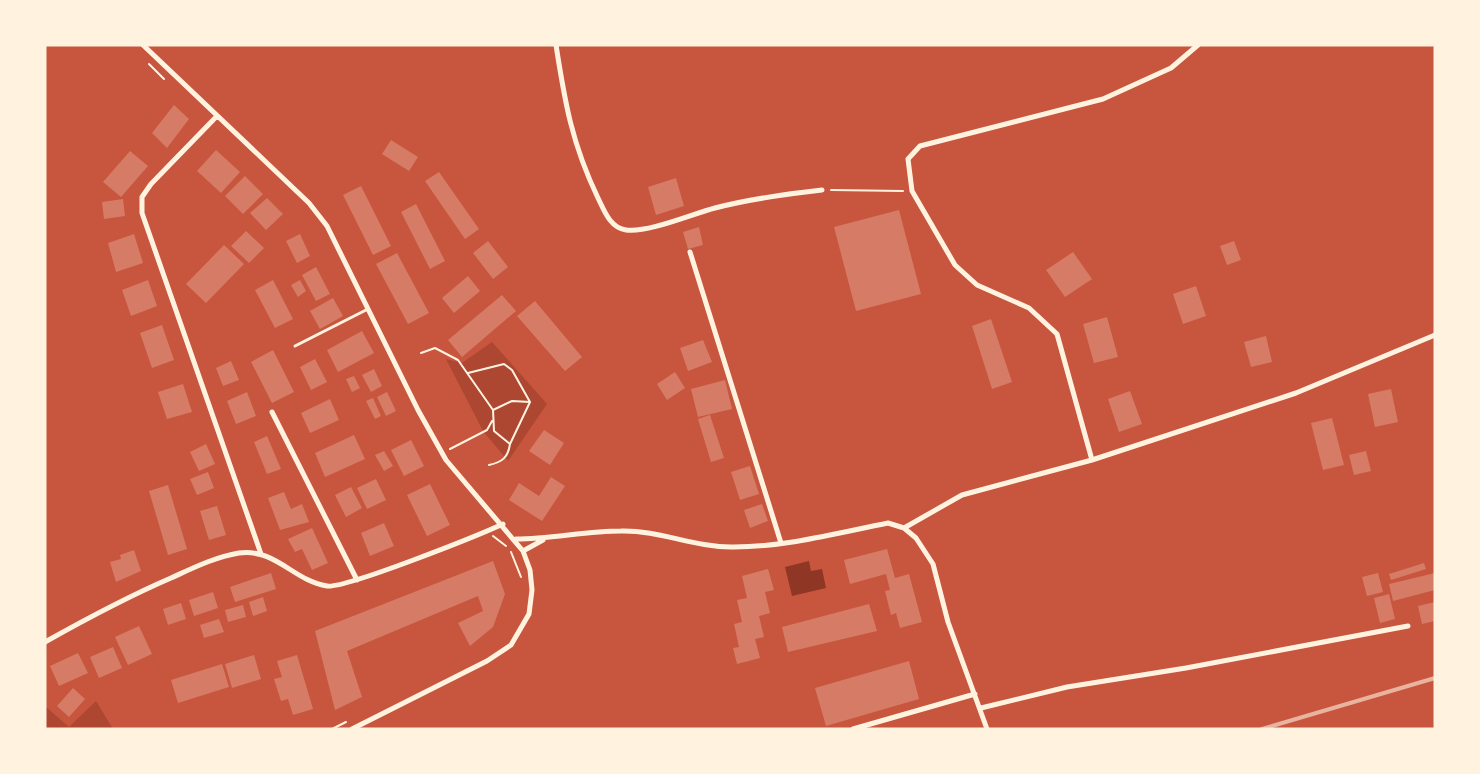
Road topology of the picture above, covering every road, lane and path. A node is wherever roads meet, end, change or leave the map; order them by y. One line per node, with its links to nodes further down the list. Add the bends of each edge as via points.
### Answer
1 (144, 45): 4 (street)
2 (556, 45): 5 (street, via 565,106 579,159 607,218 618,226 626,230 655,226 715,208)
3 (1198, 45): 6 (street, via 1171,68 1103,99 920,146 908,159)
4 (217, 116): 8 (street, via 309,203 327,226); 28 (street, via 151,184 142,197 141,213)
5 (822, 190): 6 (path)
6 (912, 192): 19 (street, via 955,265 977,285 1029,308 1057,334)
7 (690, 252): 26 (street)
8 (368, 309): 10 (lane); 18 (street)
9 (1435, 335): 19 (street, via 1296,393)
10 (295, 346)
11 (421, 353): 12 (path, via 435,348 458,360)
12 (468, 373): 13 (path, via 504,364 512,370); 14 (path)
13 (530, 402): 14 (path, via 512,401); 17 (path)
14 (493, 410): 16 (path)
15 (272, 412): 29 (street)
16 (492, 420): 17 (path, via 494,431); 18 (path, via 487,430)
17 (510, 444): 20 (path, via 501,462)
18 (442, 453): 21 (street)
19 (1092, 460): 22 (street, via 962,495)
20 (489, 465)
21 (503, 524): 23 (street); 24 (street)
22 (904, 528): 26 (street, via 888,524); 33 (street, via 916,538 933,564 948,622)
23 (486, 531): 29 (street); 30 (path, via 509,549)
24 (516, 539): 25 (street); 27 (street)
25 (545, 539): 26 (street, via 619,531 648,532 709,546); 27 (street)
26 (781, 543)
27 (523, 551): 37 (street, via 532,590 529,614 511,645)
28 (261, 554): 29 (street, via 309,581 329,587); 32 (street, via 217,558 118,602)
29 (357, 580)
30 (522, 583)
31 (1408, 626): 34 (street, via 1067,687)
32 (45, 642)
33 (975, 694): 34 (street); 38 (street)
34 (981, 708): 39 (street)
35 (346, 722): 36 (path)
36 (332, 729)
37 (352, 729)
38 (853, 729)
39 (987, 729)

